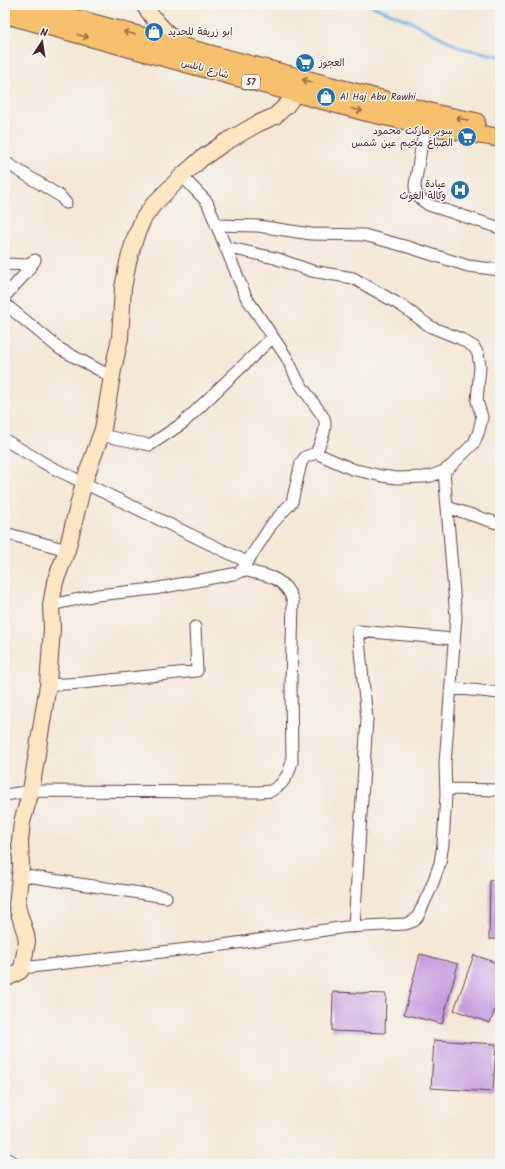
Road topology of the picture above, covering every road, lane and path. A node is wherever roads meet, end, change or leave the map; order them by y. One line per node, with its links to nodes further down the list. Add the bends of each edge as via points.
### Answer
1 (23, 5): 4 (main road, شارع نابلس / 57, one-way to 1)
2 (142, 5): 4 (street); 5 (street, via 170,37)
3 (6, 18): 6 (main road, شارع نابلس / 57, one-way to 6)
4 (149, 38): 5 (main road, شارع نابلس / 57)
5 (185, 48): 8 (main road, شارع نابلس / 57, one-way to 5, via 436,114)
6 (295, 94): 7 (main road, شارع نابلس / 57, one-way to 7); 11 (street, via 275,116 224,143)
7 (426, 125): 9 (main road, شارع نابلس / 57); 14 (street, via 415,185 419,199 429,205)
8 (500, 126)
9 (500, 138)
10 (5, 162): 12 (street, via 60,196)
11 (182, 176): 13 (street, via 207,202); 21 (street, via 154,204 143,219 135,238 123,288 120,338)
12 (66, 203)
13 (216, 225): 15 (street); 17 (street, via 258,226 311,234 364,235 408,246 468,266)
14 (500, 228)
15 (225, 247): 20 (street, via 246,297); 25 (street, via 275,258 312,271 353,278 431,326 474,346 480,366 477,396 482,417 479,431 474,443)
16 (5, 264): 18 (street, via 26,265 35,260)
17 (500, 270)
18 (5, 296)
19 (5, 304): 21 (street, via 60,348)
20 (273, 337): 22 (street, via 183,422 150,445); 24 (street, via 326,423)
21 (112, 377): 22 (street)
22 (100, 435): 26 (street)
23 (5, 440): 26 (street, via 49,466)
24 (316, 454): 25 (street, via 352,469 382,476 424,478); 31 (street, via 305,457 301,463 292,502 272,524)
25 (444, 471): 27 (street)
26 (84, 482): 30 (street); 31 (street)
27 (447, 507): 28 (street); 34 (street, via 455,590)
28 (500, 524)
29 (5, 533): 30 (street)
30 (67, 550): 32 (street, via 55,582)
31 (245, 566): 32 (street, via 234,575 154,589 97,595); 40 (street, via 279,581 288,590 293,601 292,762 281,784 271,791 259,792)
32 (51, 605): 35 (street)
33 (195, 627): 35 (street, via 197,671)
34 (454, 639): 36 (street); 44 (street, via 358,631 367,719)
35 (48, 685): 40 (street)
36 (451, 688): 37 (street); 38 (street, via 445,764)
37 (500, 693)
38 (446, 789): 39 (street); 44 (street, via 440,864 418,916 414,921 405,924)
39 (500, 790)
40 (32, 791): 41 (street); 42 (street, via 22,822)
41 (5, 795)
42 (20, 875): 43 (street); 45 (street, via 17,905 27,942)
43 (166, 897)
44 (354, 927): 45 (street)
45 (22, 968): 46 (street, via 20,972)
46 (5, 979)
47 (5, 1158): 48 (street)
48 (17, 1164)

